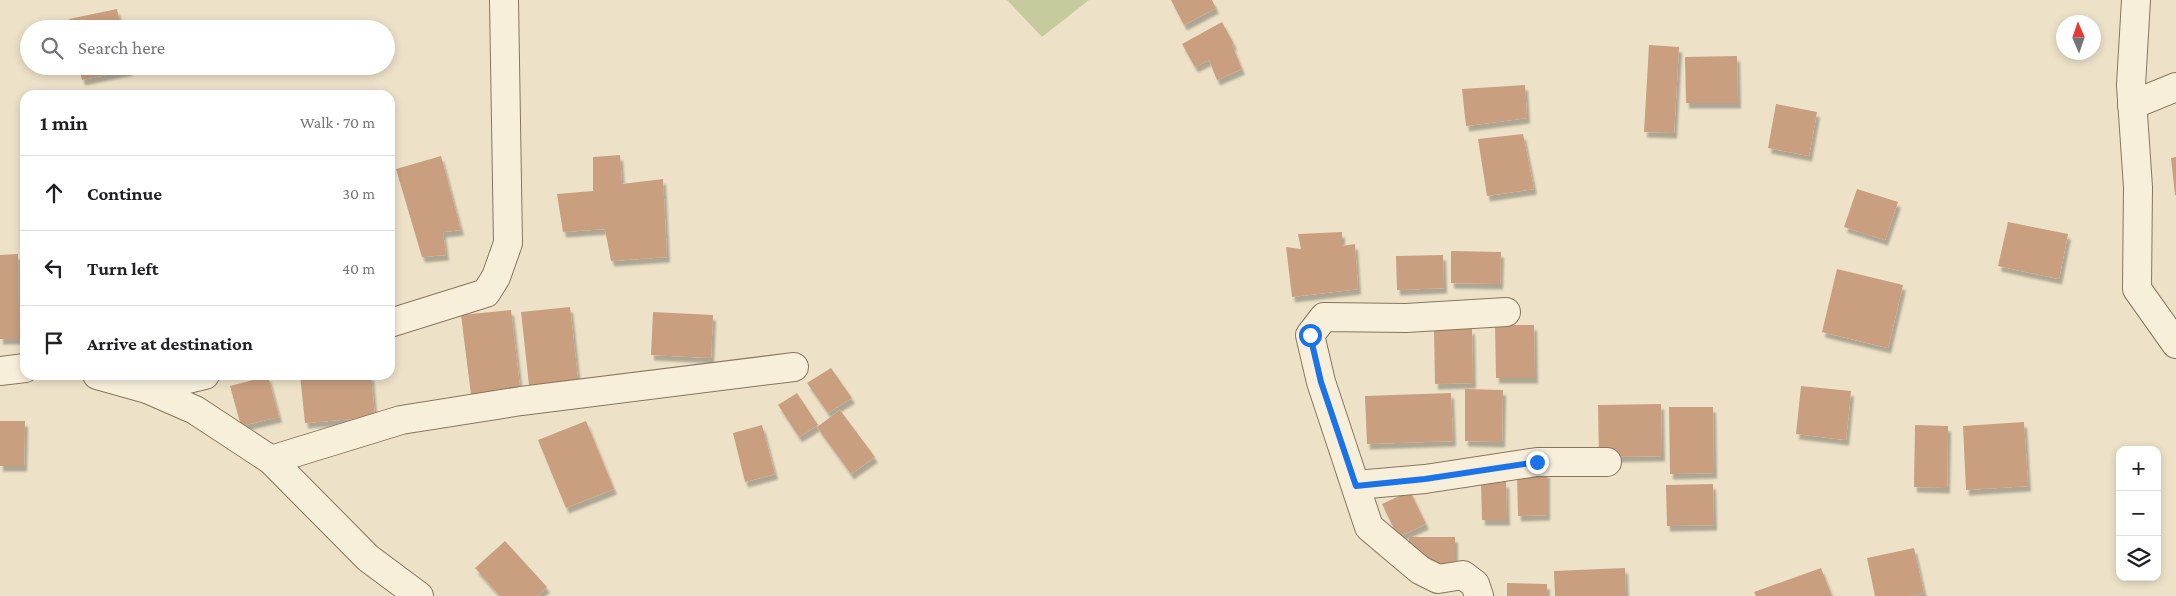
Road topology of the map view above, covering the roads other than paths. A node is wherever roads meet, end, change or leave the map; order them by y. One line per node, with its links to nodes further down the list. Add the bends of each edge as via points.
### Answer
1 (504, 0): 6 (street, via 508,244 486,293)
2 (2136, 0): 4 (street)
3 (2176, 87): 4 (street)
4 (2132, 105): 7 (street, via 2138,187 2137,288)
5 (1506, 312): 16 (street, via 1406,318 1324,317 1310,335 1321,382)
6 (395, 321)
7 (2176, 344)
8 (794, 366): 14 (street, via 521,401 402,420)
9 (20, 369): 10 (street)
10 (0, 372)
11 (138, 380): 13 (street)
12 (179, 380): 13 (street)
13 (163, 383): 14 (street, via 196,410)
14 (272, 460): 17 (street, via 368,558)
15 (1607, 462): 16 (street, via 1537,462)
16 (1356, 486): 18 (street, via 1370,527 1420,570 1438,579 1463,576 1475,584)
17 (419, 596)
18 (1479, 596)

